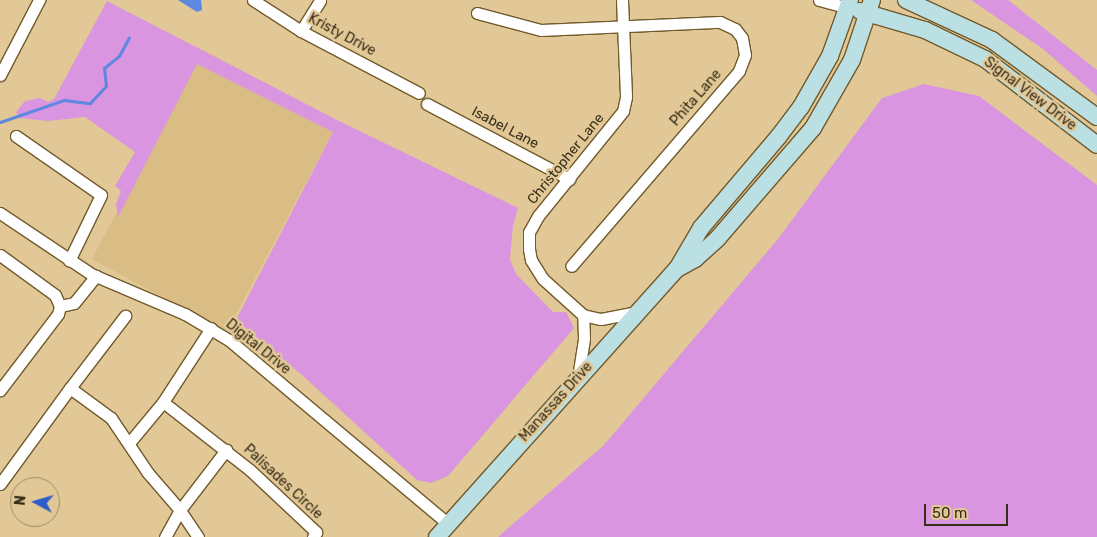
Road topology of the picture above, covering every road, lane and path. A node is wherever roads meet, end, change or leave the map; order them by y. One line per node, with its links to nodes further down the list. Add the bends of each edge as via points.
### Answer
1 (39, 0): 12 (street)
2 (253, 0): 11 (street, Kristy Drive)
3 (320, 0): 11 (street)
4 (622, 0): 10 (street, Christopher Lane)
5 (819, 0): 7 (street)
6 (906, 0): 15 (main road, Signal View Drive, via 992,40)
7 (849, 4): 8 (main road, Signal View Drive); 23 (main road, Manassas Drive, via 830,56 801,107 700,228)
8 (871, 7): 17 (main road, Signal View Drive, via 985,59); 23 (main road, Manassas Drive, via 840,84 813,128 718,238 695,259)
9 (477, 13): 10 (street, Phita Lane, via 534,29)
10 (623, 26): 18 (street, Christopher Lane, via 626,97 622,111); 22 (street, Phita Lane, via 720,22 735,29 742,38 744,55 739,71)
11 (302, 31): 13 (street, Kristy Drive)
12 (0, 75)
13 (419, 94)
14 (427, 104): 18 (street, Isabel Lane)
15 (1097, 117)
16 (16, 136): 21 (street, via 101,195)
17 (1097, 145)
18 (569, 179): 27 (street, Christopher Lane, via 538,216 529,232 529,249 531,260 543,279)
19 (0, 213): 21 (street, Digital Drive)
20 (0, 255): 25 (street, via 55,295)
21 (69, 260): 24 (street, Digital Drive)
22 (571, 266)
23 (676, 269): 26 (main road, Manassas Drive)
24 (96, 276): 25 (street, via 74,303); 29 (street, Digital Drive)
25 (60, 306): 32 (street, via 58,314)
26 (638, 312): 27 (street, via 601,319); 30 (main road, Manassas Drive)
27 (582, 315): 30 (street, via 584,338)
28 (125, 316): 31 (street)
29 (211, 328): 33 (street); 38 (street, Digital Drive)
30 (578, 377): 38 (main road, Manassas Drive)
31 (70, 388): 34 (street, via 111,418); 36 (street)
32 (0, 390)
33 (163, 402): 34 (street); 35 (street, Palisades Circle)
34 (129, 443): 37 (street, via 148,473)
35 (226, 450): 37 (street, Palisades Circle); 41 (street, Palisades Circle, via 316,532)
36 (0, 484)
37 (180, 510): 39 (street, Palisades Circle); 40 (street)
38 (448, 524): 42 (main road, Manassas Drive)
39 (165, 537)
40 (198, 537)
41 (314, 537)
42 (437, 537)

